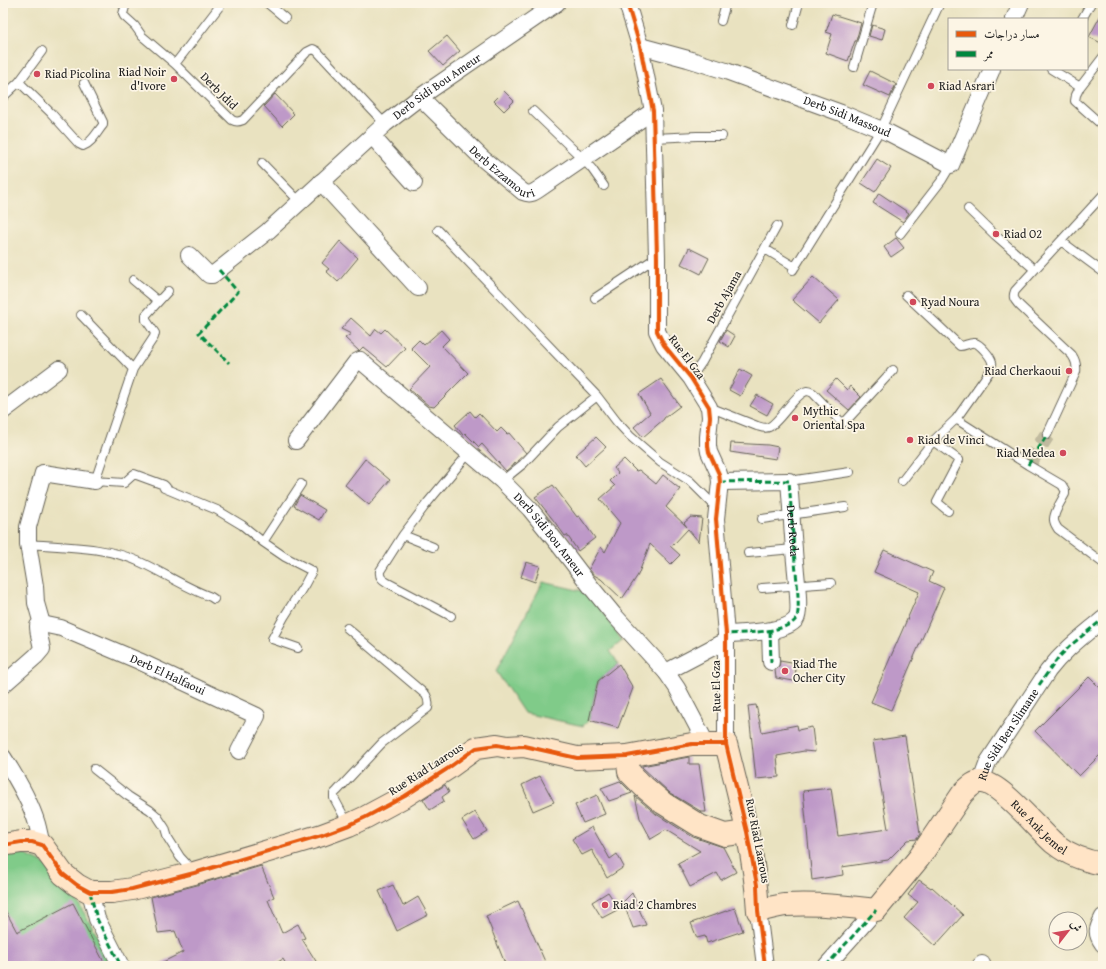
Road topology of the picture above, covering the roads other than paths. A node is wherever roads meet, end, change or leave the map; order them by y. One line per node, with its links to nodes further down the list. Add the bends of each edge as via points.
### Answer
1 (121, 3): 20 (lane, Derb Jdid, via 125,7 125,17 142,36)
2 (222, 3): 20 (lane)
3 (267, 3): 12 (lane)
4 (557, 3): 27 (street, Derb Sidi Bou Ameur)
5 (627, 3): 17 (street, Rue El Gza)
6 (726, 3): 15 (lane)
7 (799, 3): 16 (lane)
8 (873, 3): 21 (lane)
9 (940, 3): 33 (lane)
10 (1021, 3): 13 (street)
11 (1091, 3): 14 (lane)
12 (285, 18)
13 (1014, 18)
14 (1083, 18)
15 (720, 21)
16 (793, 25)
17 (640, 46): 30 (street, Rue El Gza); 33 (street, Derb Sidi Massoud, via 726,71)
18 (42, 51): 24 (lane)
19 (1103, 57): 26 (lane)
20 (175, 64): 31 (lane, Derb Jdid, via 232,120 239,122 307,52 313,49)
21 (854, 67)
22 (992, 70): 39 (street)
23 (1053, 70): 26 (lane)
24 (19, 82): 25 (lane, via 82,146 90,142 104,122); 28 (lane)
25 (84, 83)
26 (1080, 86): 32 (lane, via 1075,101)
27 (420, 97): 31 (street, Derb Sidi Bou Ameur); 37 (street, Derb Ezzamouri, via 482,158 527,194 534,193)
28 (3, 98)
29 (533, 111): 37 (lane)
30 (653, 111): 36 (street, Rue El Gza); 37 (street, Derb Ezzamouri)
31 (385, 124): 34 (street, Derb Sidi Bou Ameur)
32 (1103, 126)
33 (881, 129): 39 (street, Derb Sidi Massoud); 50 (lane, via 794,268)
34 (372, 136): 40 (street, Derb Sidi Bou Ameur); 41 (street)
35 (722, 136): 36 (lane)
36 (654, 138): 52 (street, Rue El Gza)
37 (583, 159): 42 (lane)
38 (262, 163): 44 (lane)
39 (951, 165): 48 (lane)
40 (321, 182): 44 (street, Derb Sidi Bou Ameur); 56 (street)
41 (414, 183)
42 (604, 186)
43 (1103, 195): 49 (lane)
44 (300, 202): 51 (street, Derb Sidi Bou Ameur, via 212,275 205,272)
45 (968, 209): 53 (lane)
46 (777, 226): 50 (lane, Derb Ajama)
47 (438, 230): 66 (lane)
48 (900, 234)
49 (1061, 241): 53 (lane); 54 (lane)
50 (765, 249): 65 (lane, Derb Ajama)
51 (189, 255)
52 (657, 257): 59 (lane); 65 (street, Rue El Gza, via 658,332 664,345)
53 (1034, 269): 70 (lane, via 1015,291 1014,298 1019,306 1076,361 1076,372)
54 (1103, 272)
55 (134, 280): 60 (lane)
56 (418, 288)
57 (168, 291): 60 (lane)
58 (906, 295): 69 (lane, via 956,343 964,346 974,342 992,361 990,371)
59 (595, 298)
60 (158, 301): 62 (lane, via 145,317 154,331 154,337)
61 (81, 315): 62 (lane)
62 (133, 368): 75 (lane)
63 (59, 369): 68 (street)
64 (893, 370): 67 (lane, via 845,422 840,421 809,391 798,398 773,424 765,428)
65 (691, 378): 67 (street, Rue El Gza)
66 (597, 396): 78 (lane, via 558,427); 82 (lane, via 630,436 660,462 690,481)
67 (709, 407): 79 (street, Rue El Gza, via 708,446)
68 (3, 410)
69 (956, 419): 71 (lane); 92 (lane, via 1062,485 1065,494 1054,516 1055,525)
70 (1047, 435)
71 (933, 441): 77 (lane); 83 (lane, via 960,460 937,502)
72 (296, 442): 73 (street, Derb Sidi Bou Ameur, via 360,360)
73 (469, 453): 78 (street, Derb Sidi Bou Ameur); 86 (lane)
74 (850, 472): 76 (lane)
75 (95, 481): 87 (lane, via 124,483 134,474 217,510); 88 (street, via 43,473 28,527)
76 (789, 481): 79 (street); 84 (street, Derb Roda)
77 (902, 481)
78 (502, 482): 105 (street, Derb Sidi Bou Ameur, via 530,509 614,615)
79 (720, 482): 82 (street, Rue El Gza)
80 (301, 484): 87 (lane)
81 (845, 507): 84 (lane)
82 (717, 508): 102 (street, Rue El Gza)
83 (948, 511)
84 (792, 515): 85 (lane); 90 (street, Derb Roda)
85 (762, 519)
86 (403, 535): 89 (lane); 97 (lane, via 380,571 381,578)
87 (263, 542): 103 (lane, via 285,558 312,571 272,639)
88 (28, 544): 96 (lane, via 119,554); 99 (street, via 36,603)
89 (433, 547)
90 (794, 550): 91 (lane); 94 (street, Derb Roda)
91 (748, 553)
92 (1103, 563)
93 (831, 583): 94 (lane)
94 (798, 585): 95 (lane); 101 (street, Derb Roda, via 799,613 796,619 790,624)
95 (762, 588)
96 (214, 599)
97 (451, 616)
98 (1103, 619): 112 (street, Rue Sidi Ben Slimane, via 1058,658 988,762)
99 (42, 624): 106 (street, via 38,626 38,634 42,649); 108 (street, Derb El Halfaoui, via 61,628 139,661 257,716)
100 (347, 628): 113 (lane, via 429,700 428,708 382,743 334,794)
101 (770, 631): 102 (street, Derb Roda); 104 (street)
102 (725, 638): 105 (street); 107 (street, Rue El Gza)
103 (298, 648)
104 (771, 662)
105 (666, 672): 107 (street, Derb Sidi Bou Ameur)
106 (3, 685)
107 (716, 744): 109 (street, Rue Riad Laarous, via 692,744); 114 (street, Rue Riad Laarous)
108 (239, 751)
109 (627, 756): 113 (street, Rue Riad Laarous, via 578,758 524,746 497,745 476,748 405,796); 114 (street, Rue Riad Laarous, via 629,772 663,803 700,826 725,835)
110 (3, 757): 116 (street, via 32,810)
111 (94, 769): 118 (lane, via 157,816 168,838)
112 (981, 781): 117 (street, Rue Ank Jemel, via 1002,792 1060,848 1079,859); 120 (street, Rue Sidi Ben Slimane, via 972,784 963,793 919,858)
113 (349, 825): 118 (street, Rue Riad Laarous)
114 (747, 832): 121 (street, Rue Riad Laarous)
115 (3, 845): 116 (street, via 32,842)
116 (42, 845): 119 (street, via 63,874)
117 (1103, 864)
118 (194, 873): 119 (street, Rue Riad Laarous, via 132,889)
119 (90, 892): 124 (street, via 97,918)
120 (876, 910): 121 (street, via 821,904 784,905); 126 (street, Rue Sidi Ben Slimane)
121 (758, 911): 125 (street, Rue Riad Laarous)
122 (1103, 917): 123 (street, via 1097,933)
123 (1103, 944)
124 (121, 966)
125 (766, 966)
126 (826, 966)

